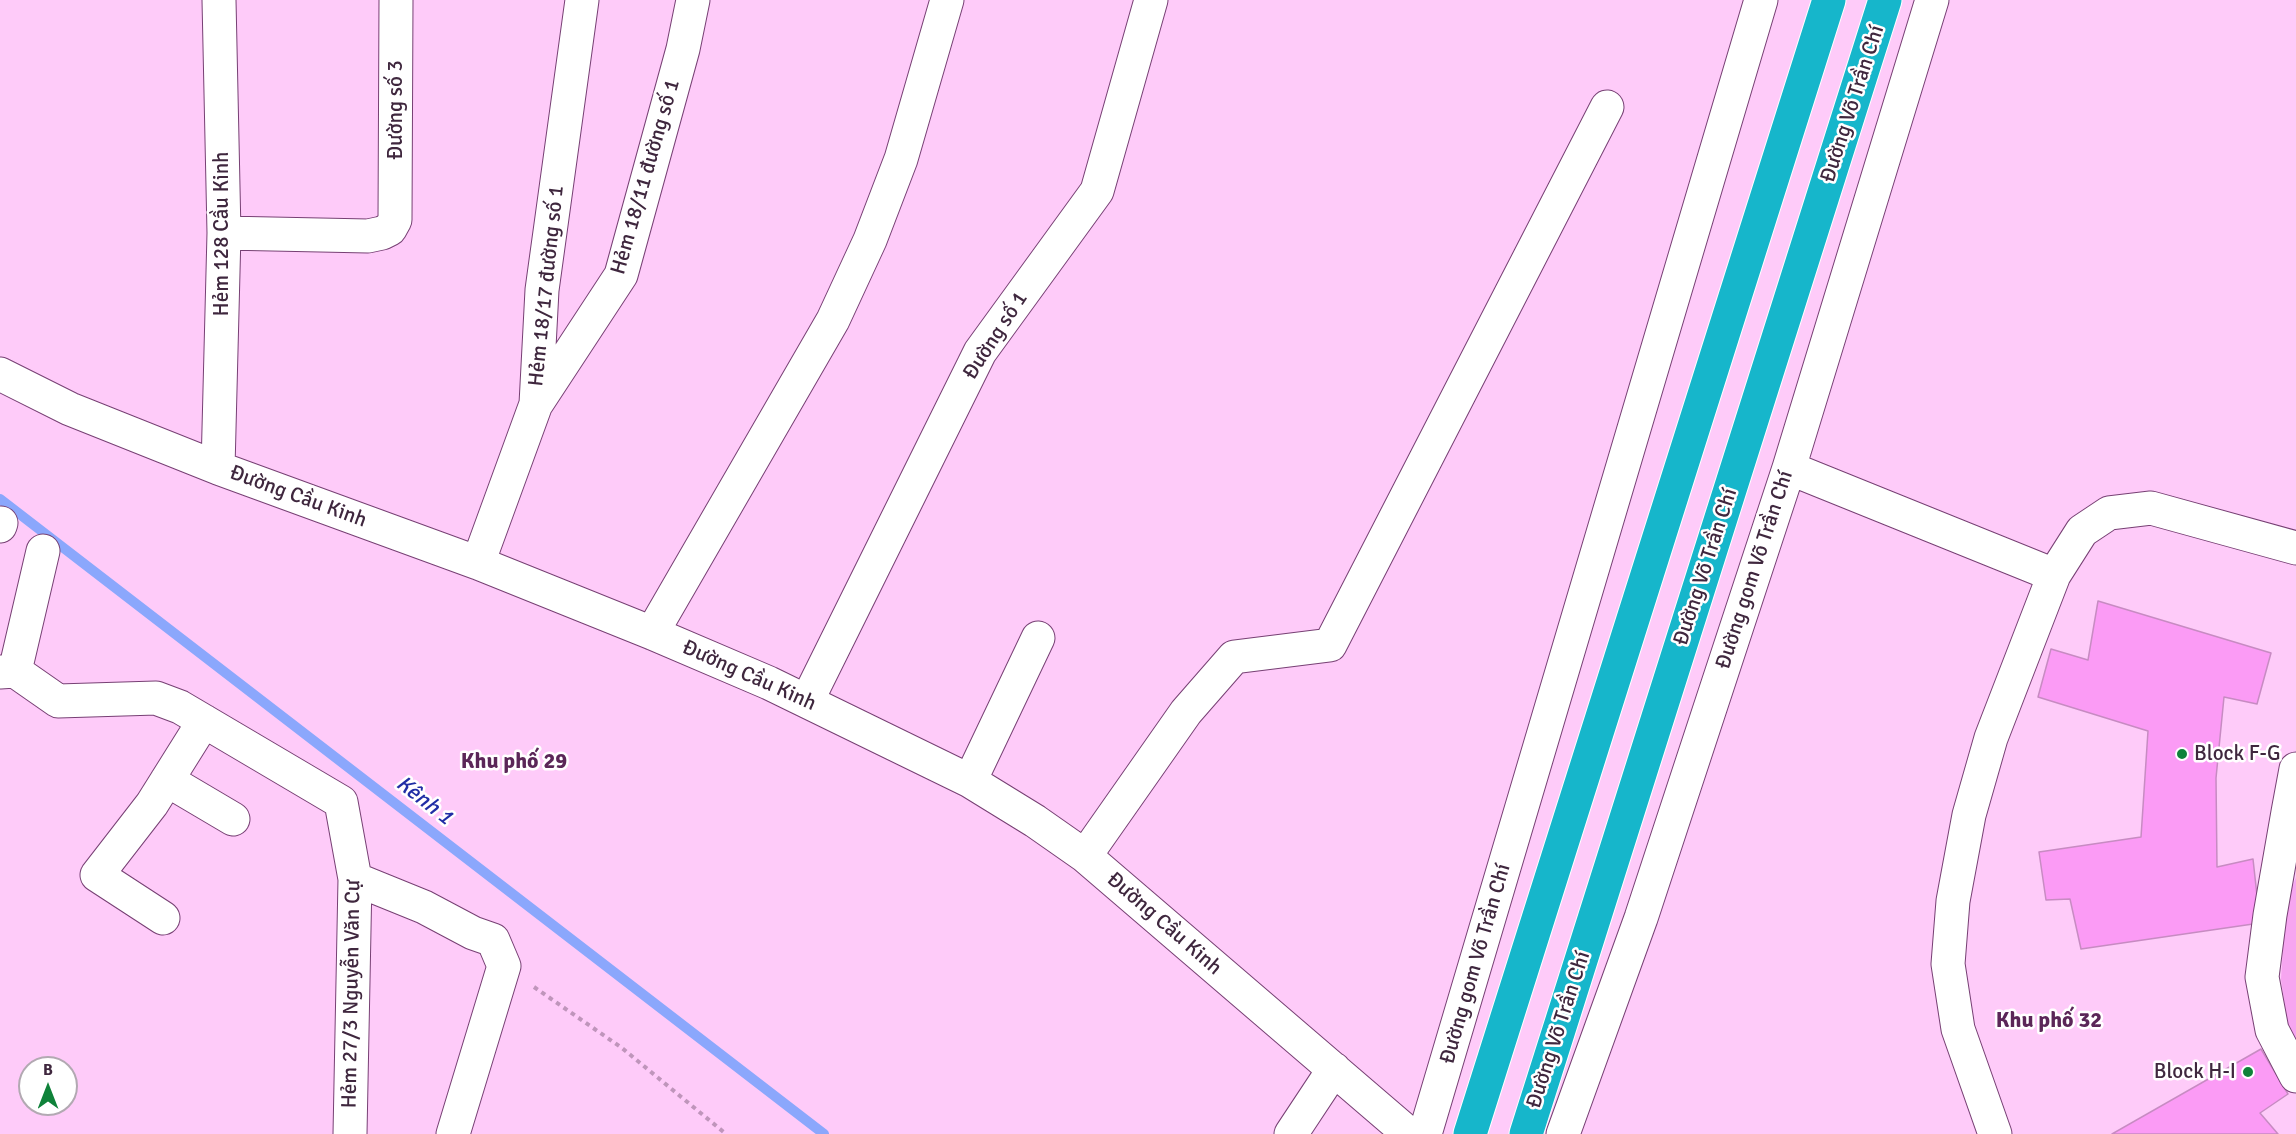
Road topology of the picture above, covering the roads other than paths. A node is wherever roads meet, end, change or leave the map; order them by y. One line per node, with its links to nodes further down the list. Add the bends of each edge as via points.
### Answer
1 (219, 0): 12 (street, Hẻm 128 Cầu Kinh)
2 (396, 0): 12 (street, Đường số 3, via 395,220 390,229 368,236)
3 (582, 0): 14 (street, Hẻm 18/17 đường số 1, via 543,290)
4 (693, 0): 14 (street, Hẻm 18/11 đường số 1, via 621,275)
5 (947, 0): 21 (street, via 901,159 833,321)
6 (1150, 0): 24 (street, Đường số 1, via 1097,191 980,352)
7 (1761, 0): 40 (street, Đường gom Võ Trần Chí)
8 (1829, 0): 41 (highway)
9 (1885, 0): 42 (highway, Đường Võ Trần Chí)
10 (1932, 0): 16 (street, Đường gom Võ Trần Chí)
11 (1607, 107): 31 (street, via 1330,645 1234,657 1186,712)
12 (224, 233): 15 (street, Hẻm 128 Cầu Kinh)
13 (0, 374): 15 (street, Đường Cầu Kinh, via 70,409)
14 (536, 404): 19 (street, Hẻm 18/17 đường số 1)
15 (218, 468): 19 (street, Đường Cầu Kinh)
16 (1789, 468): 20 (street); 43 (street, Đường gom Võ Trần Chí, via 1641,918)
17 (2296, 548): 20 (street, via 2151,508 2109,513 2082,531)
18 (44, 551): 23 (street)
19 (478, 563): 21 (street, Đường Cầu Kinh)
20 (2054, 575): 44 (street, via 1991,738 1969,815 1953,901 1947,964 1958,1029)
21 (652, 633): 24 (street, Đường Cầu Kinh)
22 (1038, 638): 28 (street)
23 (7, 671): 25 (street, Hẻm 27/3 Nguyễn Văn Cự, via 58,701 156,698)
24 (807, 701): 28 (street, Đường Cầu Kinh)
25 (204, 721): 27 (street); 32 (street, Hẻm 27/3 Nguyễn Văn Cự, via 341,802)
26 (2296, 769): 29 (street)
27 (167, 780): 30 (street); 33 (street, via 97,875)
28 (970, 781): 31 (street, Đường Cầu Kinh)
29 (2292, 813): 35 (street, via 2270,915 2262,977 2272,1030)
30 (233, 819)
31 (1085, 856): 34 (street, Đường Cầu Kinh)
32 (355, 879): 36 (street, Hẻm 27/3 Nguyễn Văn Cự); 37 (street, via 493,940 504,966)
33 (163, 918)
34 (1334, 1069): 38 (street); 39 (street, Đường Cầu Kinh)
35 (2296, 1076)
36 (350, 1134)
37 (453, 1134)
38 (1291, 1134)
39 (1409, 1134)
40 (1425, 1134)
41 (1470, 1134)
42 (1526, 1134)
43 (1563, 1134)
44 (1995, 1134)

